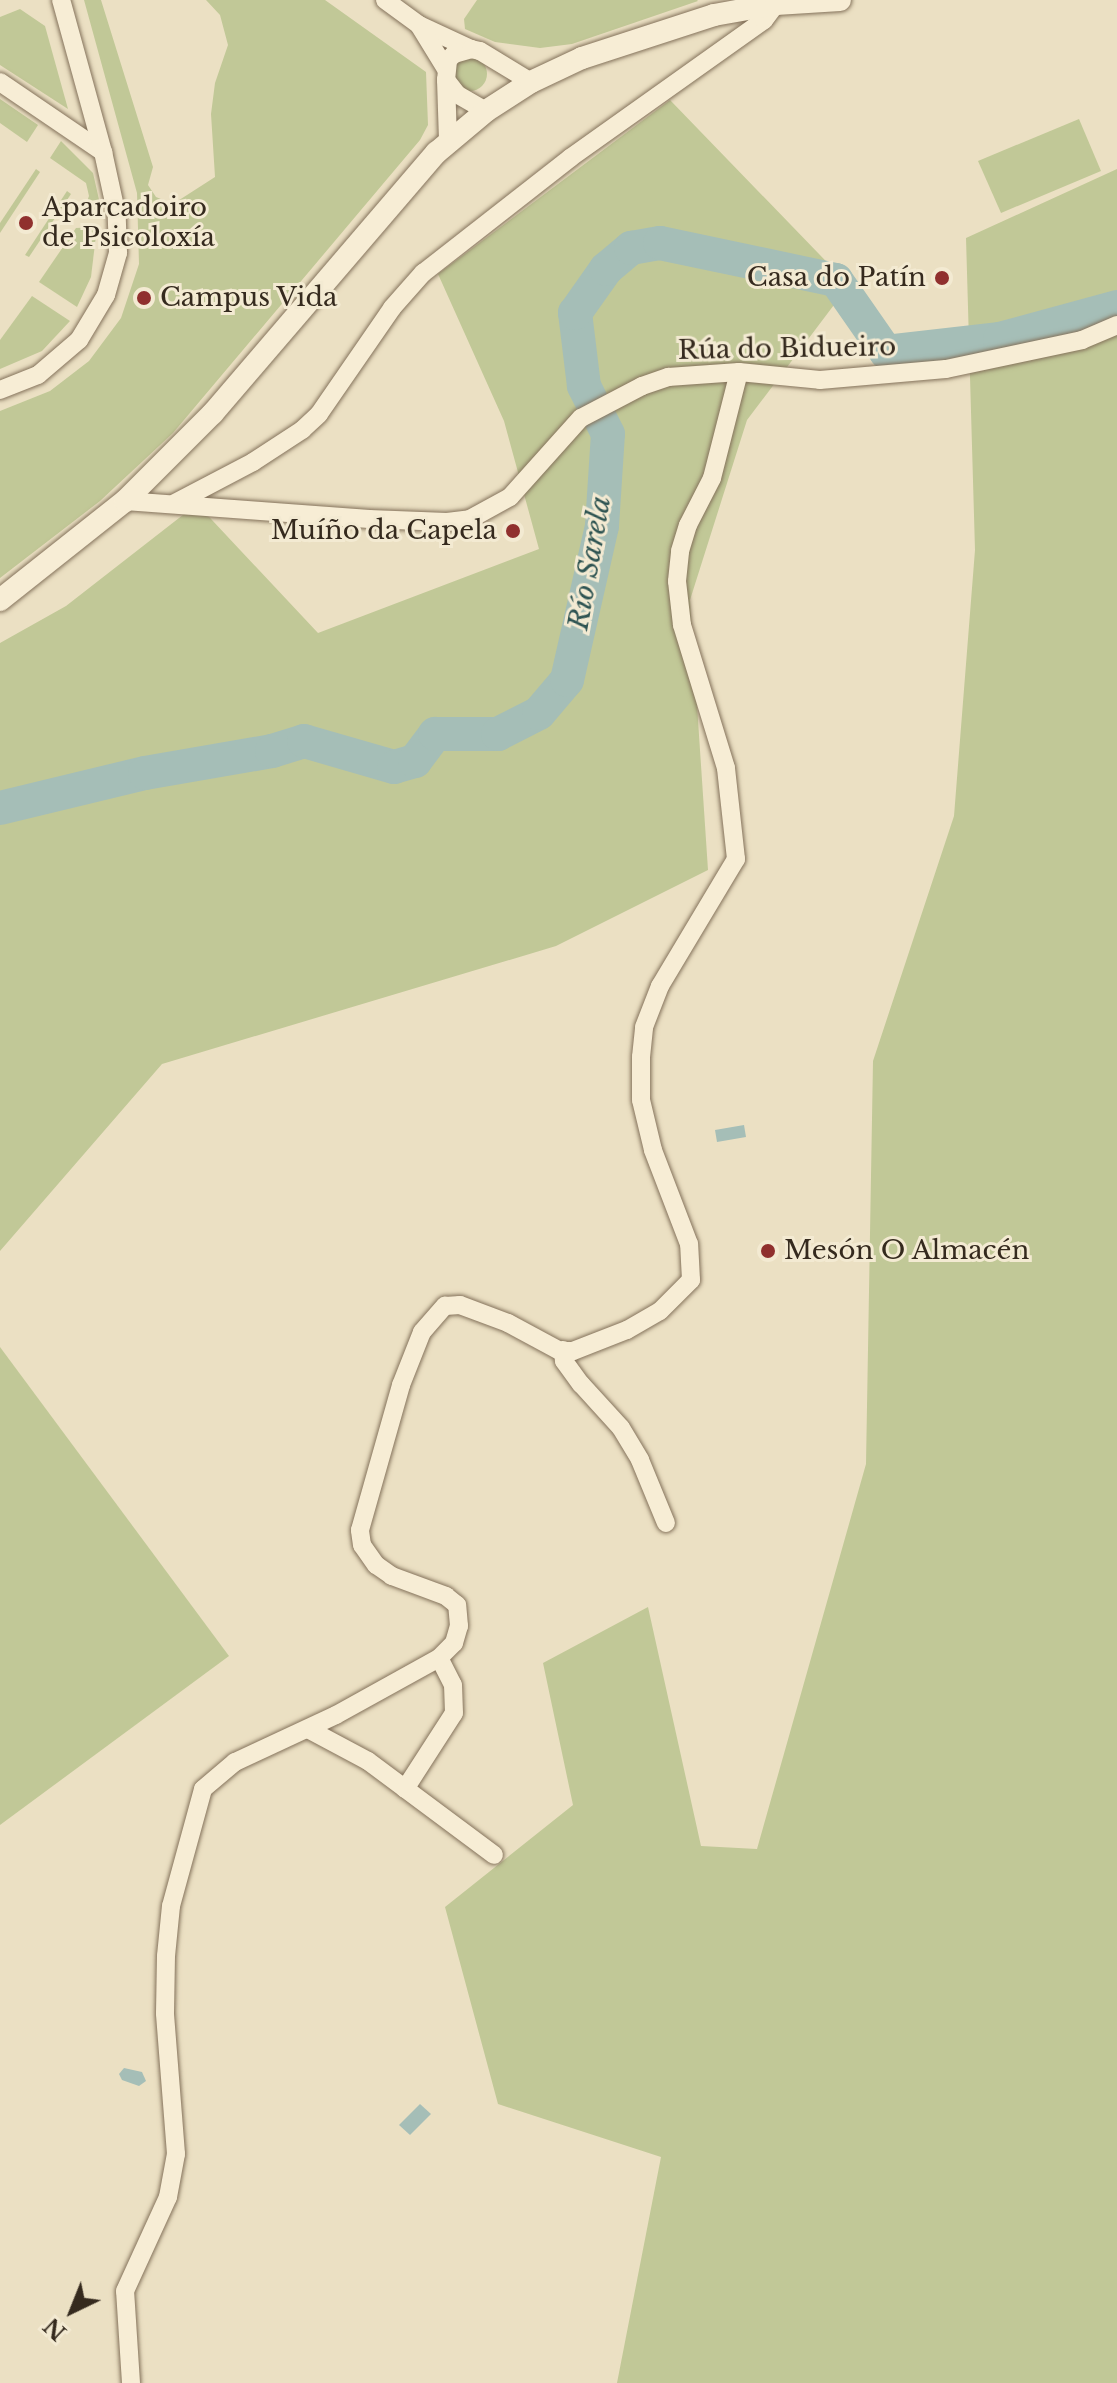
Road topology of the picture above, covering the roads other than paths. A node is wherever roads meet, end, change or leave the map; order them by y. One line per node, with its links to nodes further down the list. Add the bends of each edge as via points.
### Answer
1 (61, 0): 12 (street)
2 (385, 0): 5 (street)
3 (840, 0): 4 (street)
4 (776, 4): 9 (street, via 714,15 582,58); 17 (street, via 764,20 583,148 423,273 302,430)
5 (419, 25): 6 (street); 7 (street)
6 (471, 49): 7 (street, via 454,54); 9 (street)
7 (446, 75): 10 (street, via 457,94); 11 (street)
8 (0, 82): 12 (street)
9 (531, 82): 10 (street)
10 (486, 111): 11 (street)
11 (448, 141): 16 (street, via 213,413)
12 (103, 152): 15 (street, via 119,232 106,295 69,351 38,375)
13 (1117, 325): 14 (street, Rúa do Bidueiro, via 1082,340 946,369 820,380)
14 (739, 372): 17 (street, Rúa do Bidueiro, via 668,377 581,418 510,497 470,519 339,517); 19 (street, via 712,478 680,551 677,581 682,625 726,768 736,859 660,986 644,1027 641,1057 641,1100 653,1150 689,1244 691,1280 660,1311 627,1330 588,1348)
15 (0, 390)
16 (125, 501): 17 (street); 18 (street)
17 (175, 503)
18 (0, 600)
19 (563, 1350): 20 (street, via 564,1361 581,1384 621,1428); 21 (street, via 460,1305 445,1306 432,1317 417,1345 360,1530 362,1545 376,1565 457,1605 461,1614 454,1643)
20 (666, 1523)
21 (439, 1658): 22 (street); 23 (street, via 453,1685 454,1713)
22 (308, 1729): 23 (street, via 368,1761); 25 (street, via 235,1762 210,1782 196,1804 171,1906 166,1956 176,2154 168,2197 125,2291)
23 (405, 1789): 24 (street)
24 (494, 1855)
25 (131, 2383)

